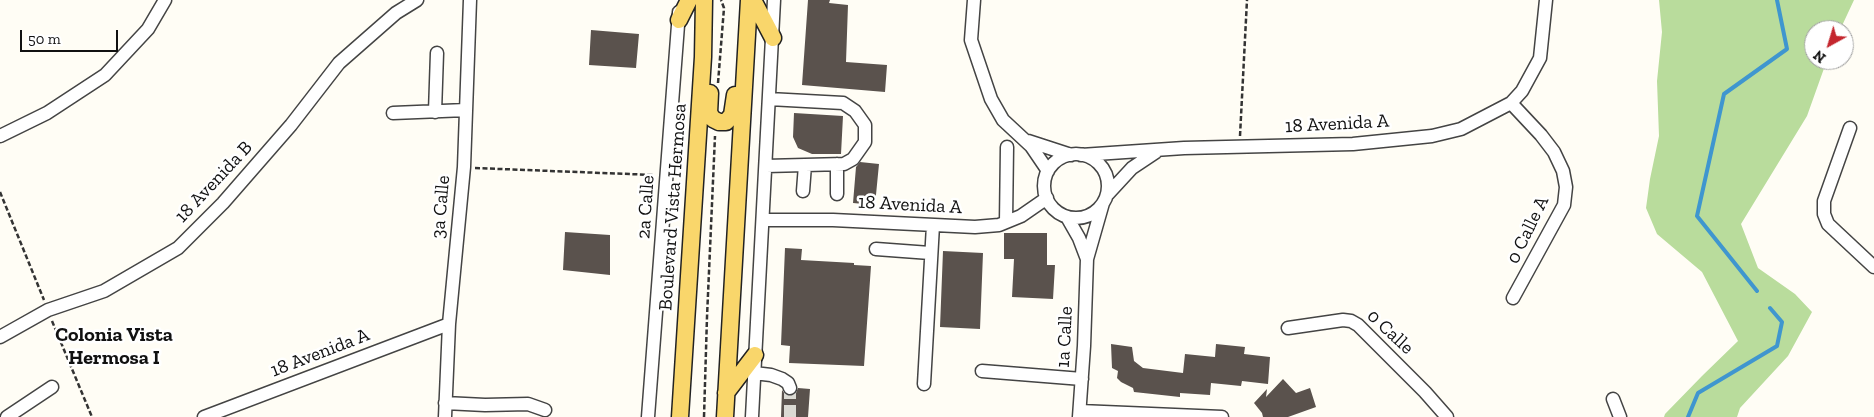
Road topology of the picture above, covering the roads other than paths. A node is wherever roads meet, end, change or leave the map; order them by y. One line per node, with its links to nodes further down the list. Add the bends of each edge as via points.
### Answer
1 (165, 0): 22 (street, via 148,29 104,75 47,113)
2 (417, 0): 46 (street, 18 Avenida B, via 339,63 291,125 178,248 104,291 48,310)
3 (470, 0): 18 (street, 3a Calle)
4 (680, 0): 11 (street, 2a Calle)
5 (689, 0): 11 (main road)
6 (704, 0): 12 (main road, Boulevard Vista Hermosa)
7 (751, 0): 13 (main road); 15 (main road)
8 (774, 0): 13 (street)
9 (974, 0): 23 (street, via 971,40 981,74 1003,120)
10 (1546, 0): 17 (street, via 1540,58 1522,91)
11 (679, 20): 62 (street, 2a Calle)
12 (704, 20): 15 (main road, via 712,41 709,109 716,121 726,122 732,116 736,83); 63 (main road, Boulevard Vista Hermosa)
13 (772, 38): 16 (street)
14 (437, 53): 19 (street)
15 (746, 66): 54 (main road)
16 (770, 99): 27 (street, via 843,103 855,111 865,125 865,142 853,159); 29 (street)
17 (1511, 103): 25 (street, 18 Avenida A, via 1461,129 1432,136 1354,144); 43 (street, 0 Calle A, via 1554,152 1563,171 1566,188 1564,205)
18 (466, 110): 19 (street); 44 (street, 3a Calle)
19 (435, 112): 20 (street)
20 (393, 113)
21 (1850, 128): 42 (street, via 1824,201 1824,214 1828,224)
22 (0, 136)
23 (1023, 140): 26 (street); 30 (street, via 1038,154)
24 (1007, 147): 37 (street)
25 (1158, 150): 26 (street, 18 Avenida A); 34 (street, via 1132,168)
26 (1076, 155): 30 (street, via 1062,158); 34 (street, via 1091,158 1100,165 1108,183)
27 (837, 164): 28 (street); 32 (street)
28 (805, 165): 29 (street); 31 (street)
29 (766, 166): 36 (street)
30 (1048, 171): 33 (street)
31 (803, 191)
32 (837, 194)
33 (1047, 198): 35 (street, via 1058,213); 37 (street, 18 Avenida A)
34 (1105, 199): 35 (street, via 1088,216); 41 (street, 1a Calle)
35 (1067, 217): 41 (street, 1a Calle)
36 (764, 220): 38 (street, 18 Avenida A); 47 (street)
37 (1006, 222): 38 (street, 18 Avenida A, via 974,228)
38 (933, 225): 40 (street)
39 (876, 249): 40 (street)
40 (930, 252): 51 (street)
41 (1087, 259): 50 (street, 1a Calle)
42 (1874, 267)
43 (1512, 298)
44 (450, 324): 56 (street, 3a Calle); 60 (street, 18 Avenida A)
45 (1288, 328): 67 (street, 0 Calle, via 1351,321 1382,348)
46 (0, 337)
47 (755, 356): 49 (street); 54 (main road)
48 (982, 371): 50 (street)
49 (754, 373): 53 (street, via 782,379); 65 (street)
50 (1082, 379): 58 (street, 1a Calle)
51 (924, 384)
52 (52, 387): 59 (street)
53 (790, 388)
54 (726, 393): 64 (main road)
55 (1613, 399): 68 (street)
56 (446, 403): 57 (street, via 528,404); 61 (street, 3a Calle)
57 (545, 410)
58 (1079, 414): 66 (street)
59 (7, 417)
60 (204, 417)
61 (445, 417)
62 (648, 417)
63 (680, 417)
64 (725, 417)
65 (752, 417)
66 (1222, 417)
67 (1447, 417)
68 (1620, 417)

